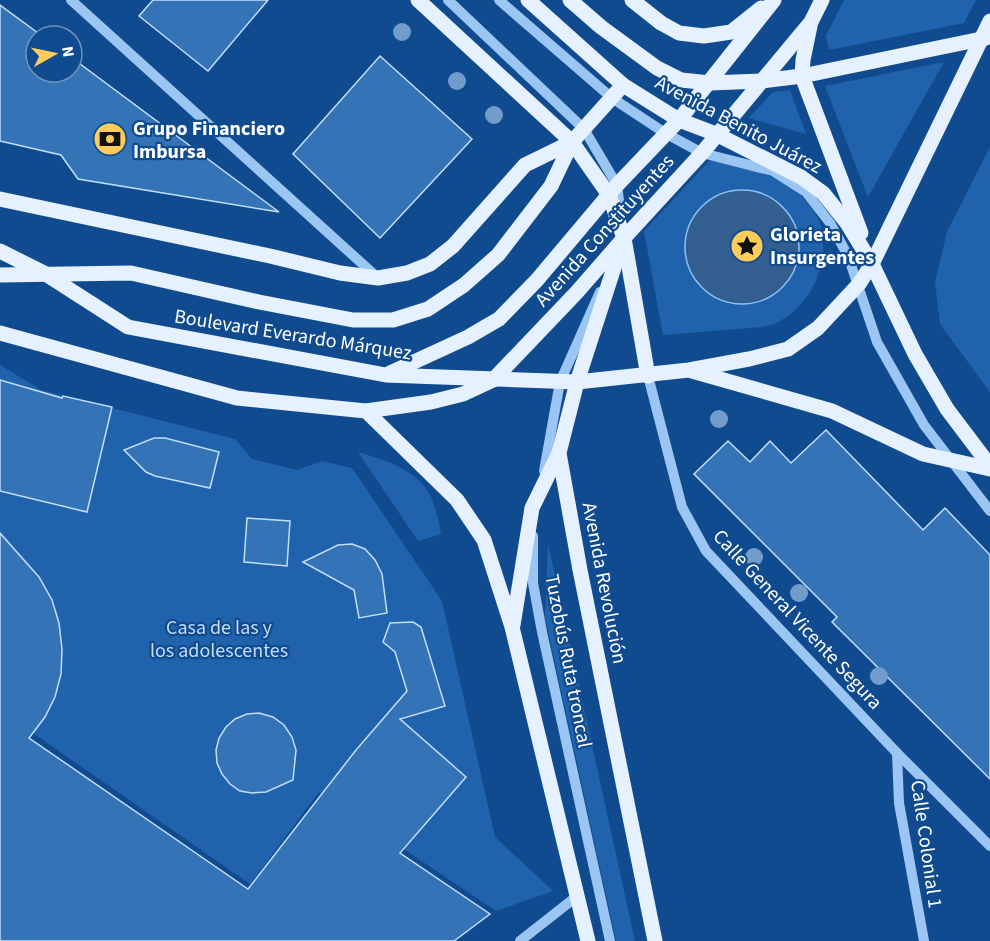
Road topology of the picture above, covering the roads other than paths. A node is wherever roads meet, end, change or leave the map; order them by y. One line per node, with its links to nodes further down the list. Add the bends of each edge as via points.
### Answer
1 (71, 0): 31 (street)
2 (418, 0): 22 (main road)
3 (448, 0): 19 (street)
4 (499, 0): 17 (street)
5 (528, 0): 16 (main road, Avenida Benito Juárez)
6 (570, 0): 15 (main road, via 657,68 681,80)
7 (632, 0): 8 (main road, via 679,33 704,36 731,32)
8 (772, 0): 15 (main road, Avenida Constituyentes)
9 (822, 0): 11 (main road, Avenida Constituyentes)
10 (990, 21): 12 (main road, Boulevard Everardo Márquez)
11 (811, 22): 13 (main road); 14 (main road, Avenida Constituyentes)
12 (985, 38): 13 (main road); 28 (main road, Boulevard Everardo Márquez)
13 (802, 76): 14 (main road); 28 (main road)
14 (761, 81): 15 (main road); 21 (main road, Avenida Constituyentes)
15 (710, 83): 18 (main road, Avenida Constituyentes)
16 (623, 86): 17 (main road, Boulevard Everardo Márquez); 18 (main road, Avenida Benito Juárez)
17 (612, 98): 19 (main road, Boulevard Everardo Márquez); 20 (street)
18 (679, 120): 20 (main road, Avenida Constituyentes); 21 (main road, Avenida Benito Juárez)
19 (584, 129): 22 (main road, Boulevard Everardo Márquez); 24 (street)
20 (665, 133): 23 (street); 24 (main road, Avenida Constituyentes)
21 (716, 134): 23 (main road, Avenida Constituyentes); 28 (main road, Avenida Benito Juárez, via 801,177 823,193)
22 (572, 142): 24 (main road); 29 (main road, Boulevard Everardo Márquez, via 551,186 498,255 428,309 393,320 353,321 131,273); 31 (main road, Boulevard Everardo Márquez, via 525,165 453,246 430,264)
23 (702, 153): 26 (main road, Avenida Constituyentes); 32 (street, via 773,171 806,192 830,223)
24 (613, 190): 26 (main road); 35 (main road, Avenida Constituyentes, via 499,319)
25 (0, 199): 31 (main road, Boulevard Everardo Márquez)
26 (624, 238): 36 (main road); 37 (main road, Avenida Constituyentes); 38 (street, Tuzobús Ruta troncal); 39 (main road, Avenida Revolución)
27 (0, 251): 29 (main road, Boulevard Everardo Márquez)
28 (872, 264): 32 (main road, Boulevard Everardo Márquez); 43 (main road, Avenida Benito Juárez, via 915,354 947,409)
29 (44, 273): 30 (main road, Boulevard Everardo Márquez); 35 (main road, Boulevard Everardo Márquez, via 128,327)
30 (0, 275)
31 (378, 278)
32 (859, 284): 34 (main road, Boulevard Everardo Márquez, via 818,328 788,349); 42 (street, via 877,342 924,425)
33 (0, 333): 40 (main road, via 237,398)
34 (689, 370): 36 (main road, Boulevard Everardo Márquez); 42 (main road, via 832,411 923,454)
35 (386, 375): 37 (main road, Boulevard Everardo Márquez)
36 (648, 376): 39 (main road, Boulevard Everardo Márquez); 47 (street, Calle General Vicente Segura, via 682,507 706,551)
37 (493, 380): 38 (main road, Boulevard Everardo Márquez); 40 (main road, Avenida Constituyentes, via 432,402)
38 (560, 382): 39 (main road, Boulevard Everardo Márquez); 44 (street, Tuzobús Ruta troncal, via 548,459)
39 (577, 382): 41 (main road, Avenida Revolución)
40 (366, 411): 46 (main road, via 457,500 484,540)
41 (559, 453): 44 (main road); 53 (main road, Avenida Revolución)
42 (950, 459): 43 (main road); 45 (street)
43 (990, 468)
44 (532, 508): 46 (main road); 52 (street, Tuzobús Ruta troncal, via 534,583 542,632)
45 (990, 511)
46 (512, 627): 49 (main road)
47 (897, 753): 48 (street, Calle General Vicente Segura); 54 (street, Calle Colonial 1, via 899,803)
48 (990, 846)
49 (576, 897): 50 (street); 51 (main road)
50 (520, 941)
51 (588, 941)
52 (610, 941)
53 (655, 941)
54 (924, 941)

